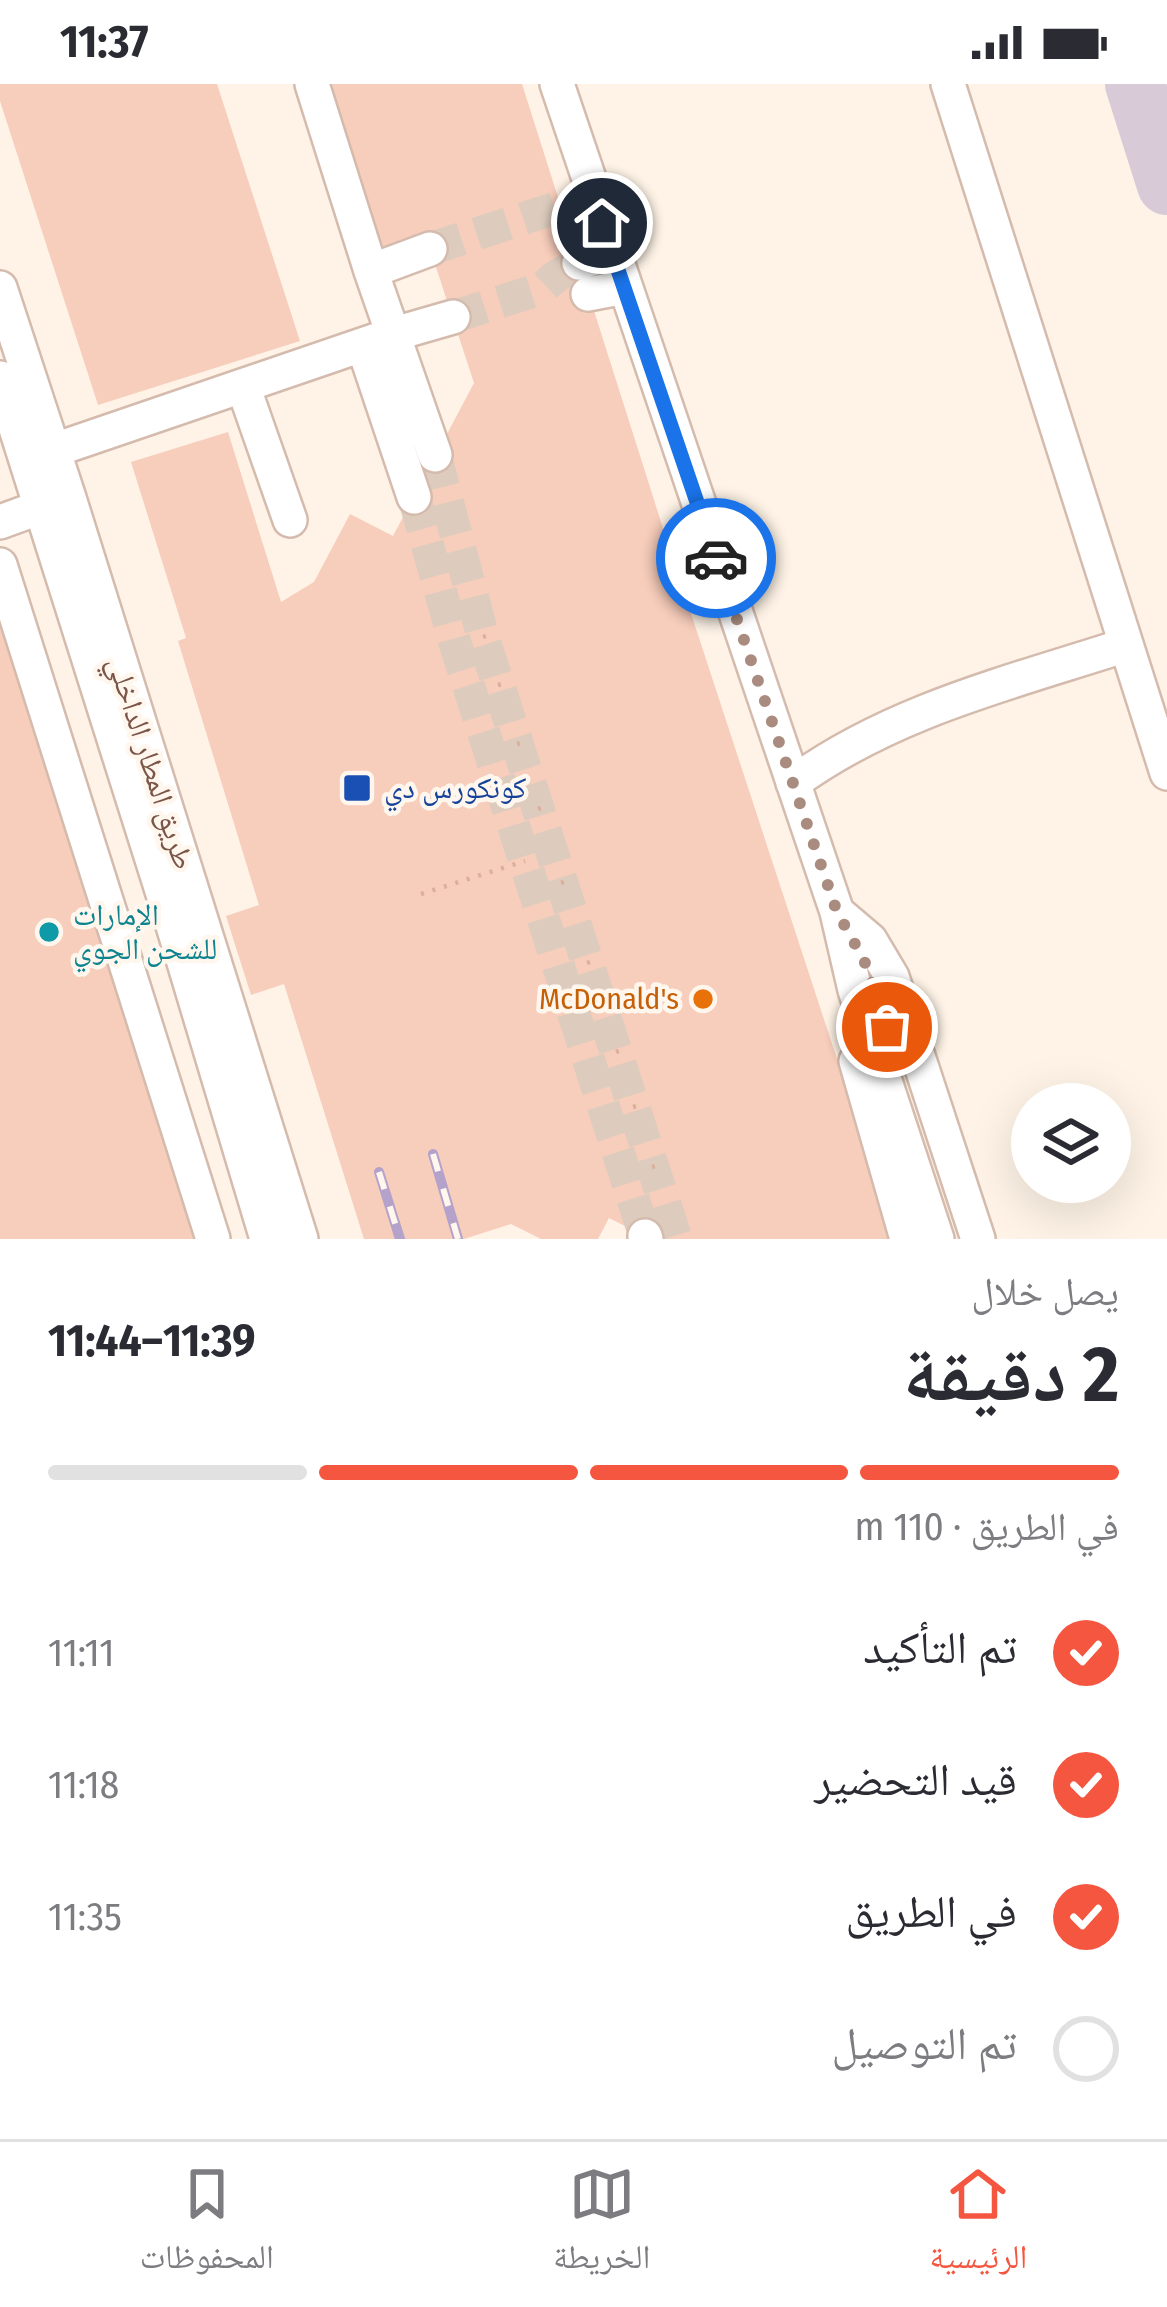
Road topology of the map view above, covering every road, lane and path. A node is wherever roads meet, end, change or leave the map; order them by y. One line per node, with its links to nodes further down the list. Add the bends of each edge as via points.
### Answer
1 (312, 84): 6 (lane)
2 (557, 84): 5 (lane, via 577,200)
3 (948, 84): 22 (lane)
4 (430, 249): 6 (lane)
5 (613, 252): 7 (lane); 7 (lane, via 584,279)
6 (371, 271): 10 (lane)
7 (625, 287): 28 (lane)
8 (0, 288): 13 (lane)
9 (453, 317): 10 (lane)
10 (378, 340): 12 (lane); 14 (lane); 15 (lane)
11 (0, 377): 13 (lane)
12 (243, 386): 13 (lane); 17 (lane)
13 (40, 455): 16 (lane)
14 (436, 455)
15 (414, 497)
16 (55, 502): 18 (lane); 37 (lane); 38 (lane, طريق المطار الداخلي)
17 (290, 520)
18 (0, 523)
19 (0, 565): 36 (lane)
20 (494, 633): 21 (path)
21 (483, 637)
22 (1126, 645): 27 (lane); 28 (lane, via 890,725)
23 (509, 682): 24 (path)
24 (498, 685)
25 (527, 741): 26 (path)
26 (518, 744)
27 (1167, 773)
28 (793, 783): 35 (lane)
29 (547, 806): 30 (path)
30 (538, 809)
31 (525, 861): 34 (path)
32 (570, 880): 33 (path)
33 (562, 883)
34 (421, 894)
35 (837, 912): 39 (lane, via 839,996); 40 (lane); 41 (lane, via 864,960); 42 (lane, via 870,940 892,977)
36 (213, 1239)
37 (267, 1239)
38 (301, 1239)
39 (907, 1239)
40 (937, 1239)
41 (957, 1239)
42 (978, 1239)

